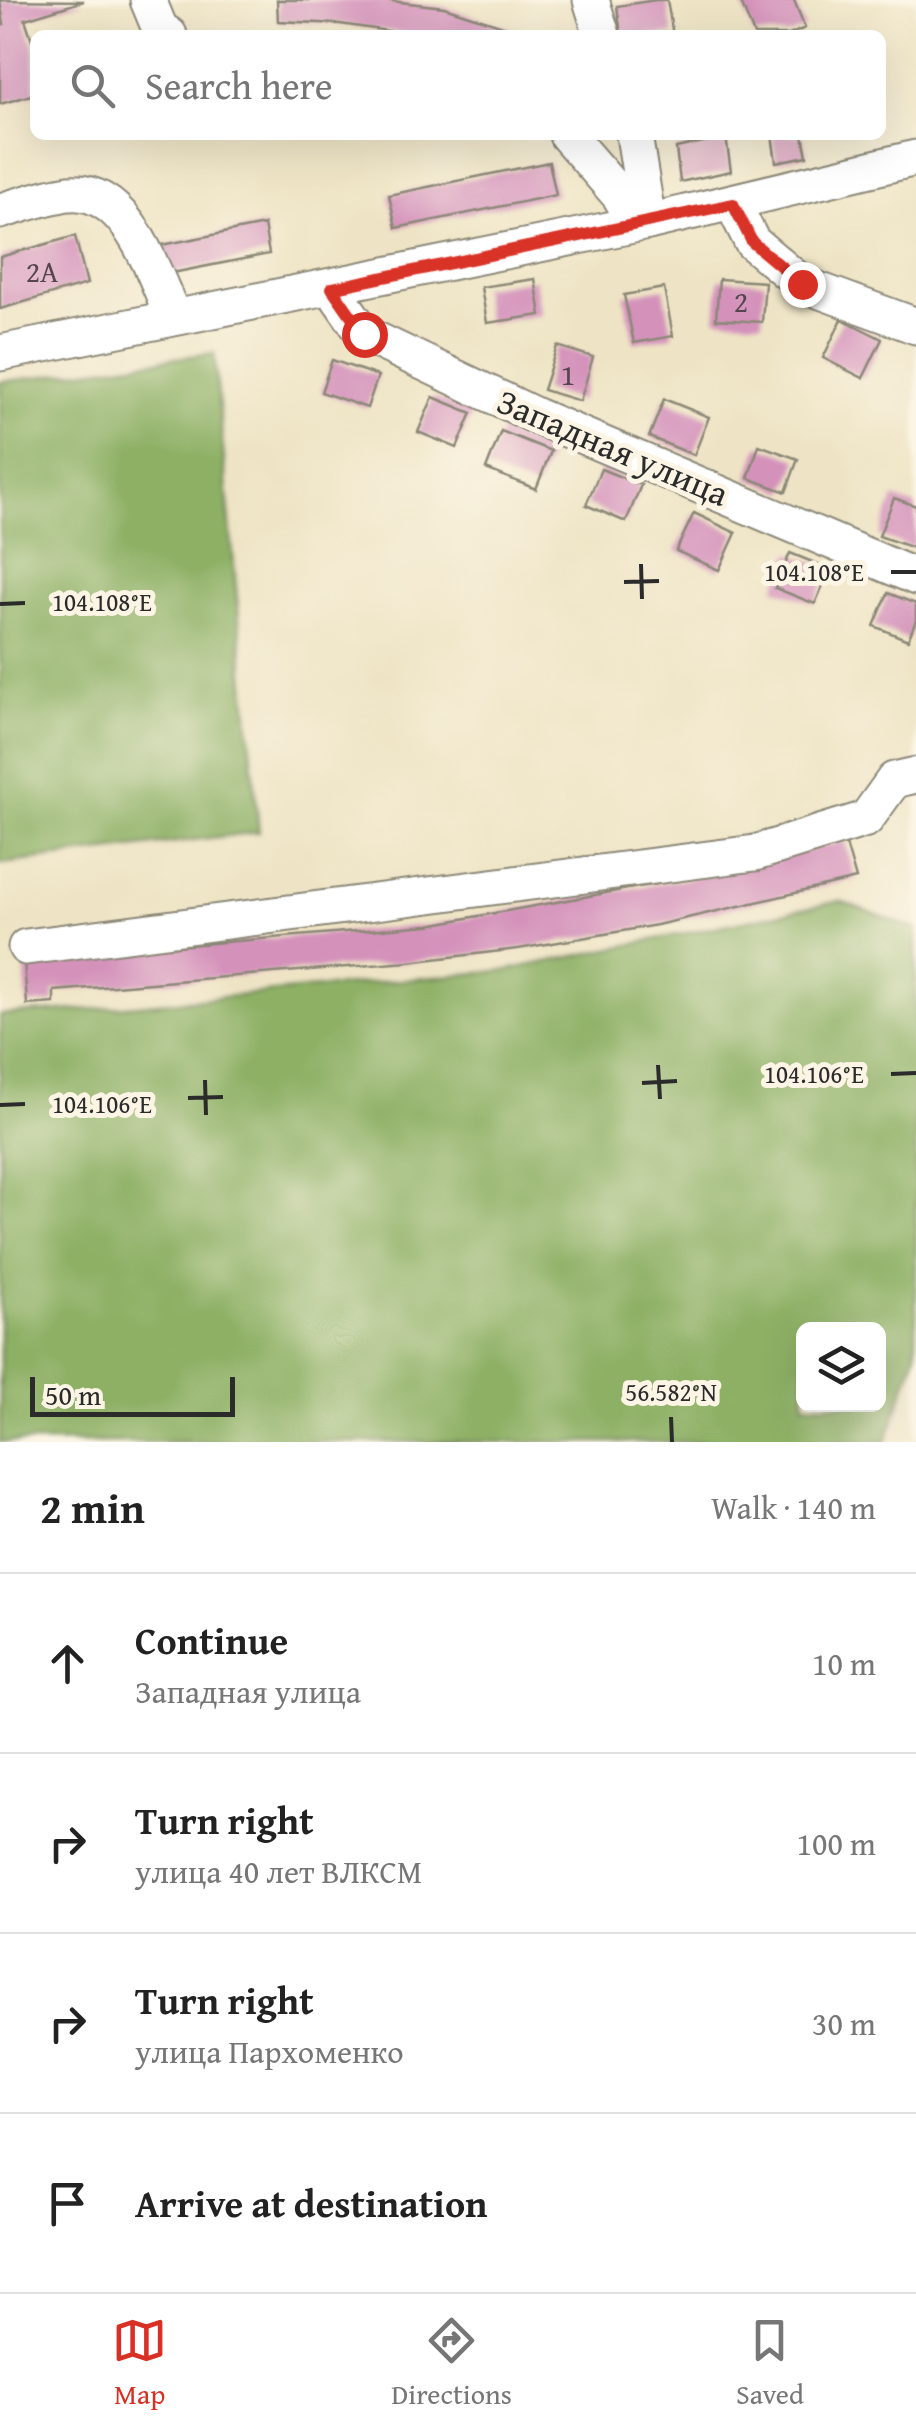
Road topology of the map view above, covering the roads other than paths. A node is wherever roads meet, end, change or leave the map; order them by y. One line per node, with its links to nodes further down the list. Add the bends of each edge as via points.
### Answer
1 (148, 0): 3 (street)
2 (590, 0): 4 (street)
3 (162, 30)
4 (600, 30)
5 (571, 140): 10 (street)
6 (634, 140): 10 (street)
7 (916, 158): 8 (street)
8 (733, 204): 10 (street); 13 (street, via 752,242 802,284)
9 (0, 210): 12 (street, via 72,193 99,198 128,220)
10 (642, 223): 11 (street)
11 (332, 288): 12 (street); 15 (street, Западная улица, via 364,334 536,416)
12 (174, 316): 14 (street)
13 (916, 326)
14 (0, 354)
15 (916, 577)
16 (916, 774): 17 (street, via 894,780 866,818 755,852)
17 (26, 947)

